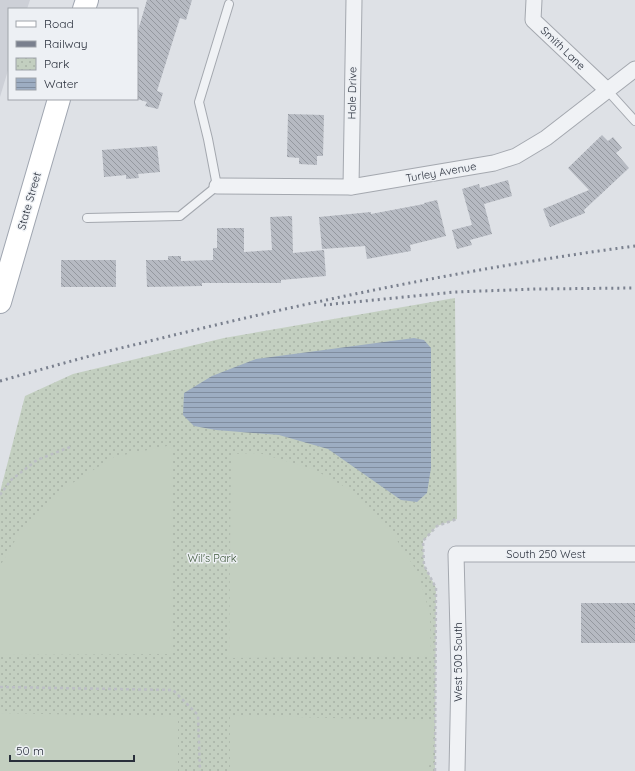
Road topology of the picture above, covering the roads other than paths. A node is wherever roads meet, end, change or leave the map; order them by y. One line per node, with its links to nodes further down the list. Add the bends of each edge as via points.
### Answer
1 (354, 0): 9 (street, Hale Drive)
2 (534, 0): 5 (street, Smith Lane, via 534,20)
3 (229, 4): 8 (lane, via 199,102)
4 (635, 69): 5 (street, Turley Avenue)
5 (607, 90): 7 (lane); 9 (street, Turley Avenue, via 546,138 516,156 494,163)
6 (59, 100): 11 (main road, State Street)
7 (635, 121)
8 (217, 186): 9 (street, Turley Avenue); 10 (lane, via 180,216)
9 (351, 187)
10 (87, 218)
11 (0, 302)
12 (456, 554): 13 (street, South 250 West); 14 (street, West 500 South, via 459,673)
13 (635, 554)
14 (457, 771)

